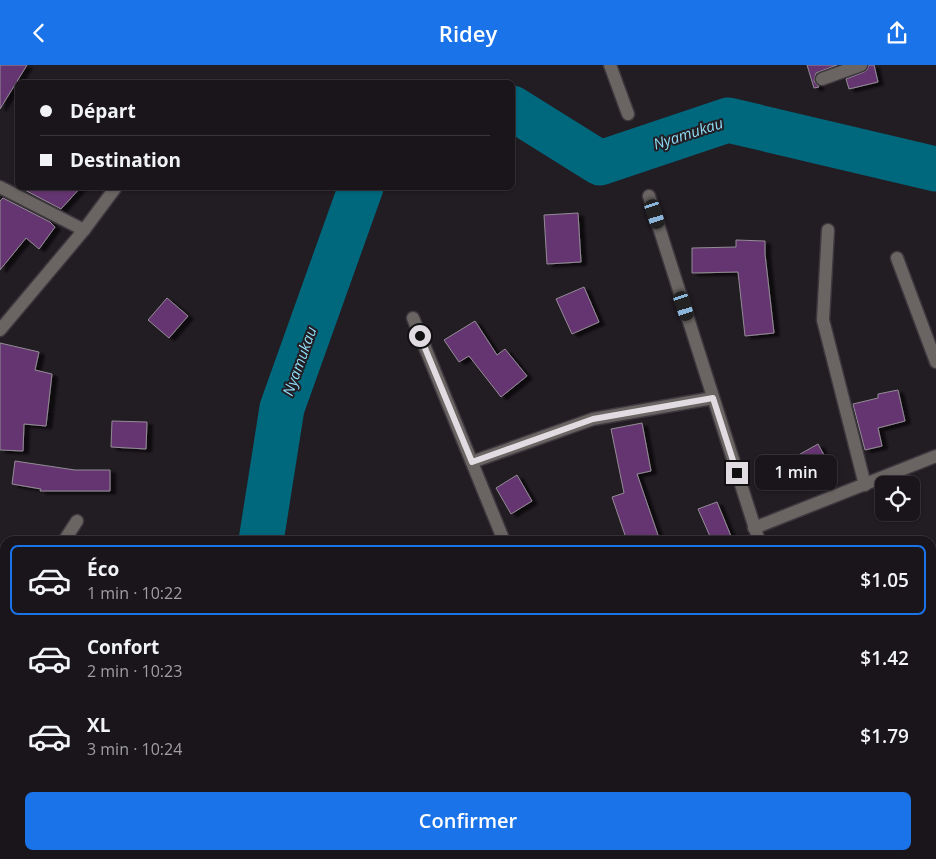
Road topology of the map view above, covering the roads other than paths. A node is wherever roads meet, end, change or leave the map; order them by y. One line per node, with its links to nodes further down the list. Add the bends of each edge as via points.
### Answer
1 (610, 65): 4 (street)
2 (861, 65): 3 (street)
3 (822, 79)
4 (628, 114)
5 (0, 187): 8 (street)
6 (114, 190): 8 (street)
7 (649, 196): 14 (street)
8 (84, 230): 12 (street)
9 (828, 230): 17 (street, via 823,320)
10 (897, 258): 13 (street)
11 (413, 318): 16 (street)
12 (0, 331)
13 (936, 362)
14 (713, 398): 16 (street, via 593,419); 19 (street)
15 (936, 456): 17 (street)
16 (472, 462): 21 (street)
17 (864, 485): 19 (street)
18 (77, 521): 20 (street)
19 (754, 528): 22 (street)
20 (67, 536)
21 (502, 536)
22 (756, 536)

